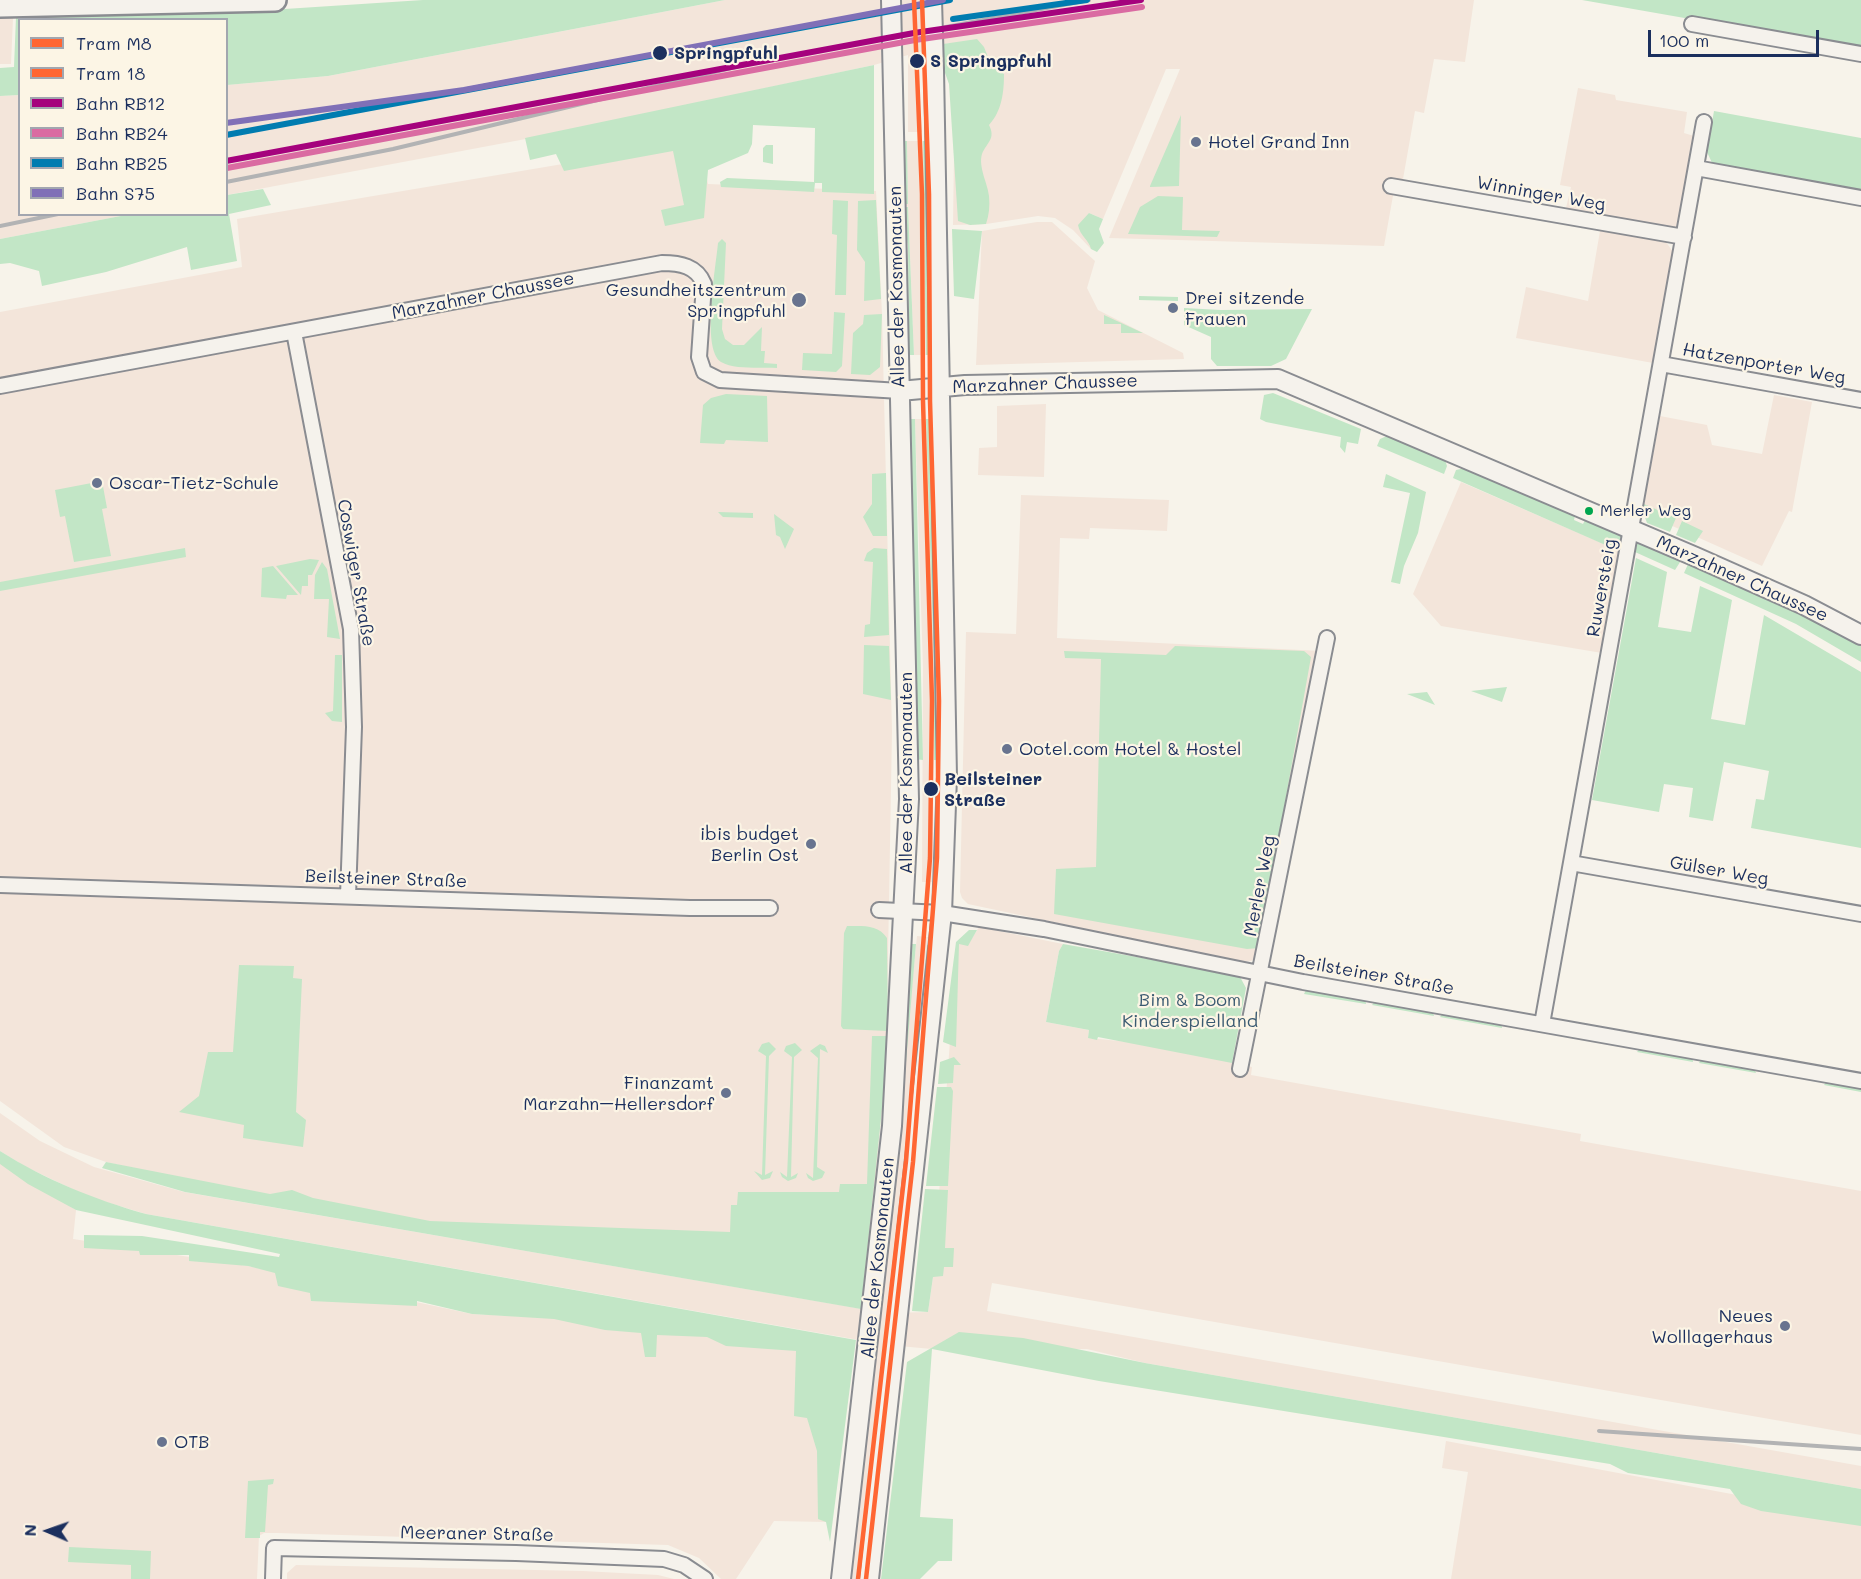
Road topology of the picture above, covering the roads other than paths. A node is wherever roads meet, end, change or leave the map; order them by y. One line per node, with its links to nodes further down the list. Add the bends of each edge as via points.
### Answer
1 (276, 0): 4 (main road)
2 (891, 0): 17 (main road, Allee der Kosmonauten)
3 (932, 0): 16 (main road, Allee der Kosmonauten, bridge)
4 (68, 3): 5 (main road)
5 (0, 6)
6 (1692, 24): 7 (street)
7 (1861, 54)
8 (1704, 122): 9 (street, Ruwersteig)
9 (1696, 168): 11 (street); 12 (street, Ruwersteig)
10 (1391, 186): 12 (street, Winninger Weg)
11 (1861, 198)
12 (1684, 237): 14 (street, Ruwersteig)
13 (294, 332): 15 (street, Marzahner Chaussee); 17 (street, Marzahner Chaussee, via 654,263 672,263 693,269 704,284 699,357 704,372 720,380); 24 (street, Coswiger Straße, via 351,629 354,727)
14 (1661, 364): 18 (street, Hatzenporter Weg); 19 (street, Ruwersteig)
15 (0, 386)
16 (939, 388): 17 (main road, Marzahner Chaussee); 19 (main road, Marzahner Chaussee, via 1278,379); 28 (main road, Allee der Kosmonauten, via 946,777)
17 (900, 391): 27 (main road, Allee der Kosmonauten, via 909,799)
18 (1861, 400)
19 (1631, 529): 20 (main road, Marzahner Chaussee, via 1804,605); 22 (street, Ruwersteig)
20 (1861, 635)
21 (1327, 638): 30 (street, Merler Weg)
22 (1571, 863): 29 (street, Gülser Weg); 31 (street, Ruwersteig)
23 (0, 885): 24 (street, Beilsteiner Straße)
24 (348, 896): 25 (street, Beilsteiner Straße)
25 (770, 908)
26 (879, 910): 27 (street, Beilsteiner Straße)
27 (904, 911): 28 (street, Beilsteiner Straße); 36 (main road, Allee der Kosmonauten, via 896,1084)
28 (942, 913): 30 (street, Beilsteiner Straße); 37 (main road, Allee der Kosmonauten)
29 (1861, 914)
30 (1262, 971): 31 (street, Beilsteiner Straße, via 1303,982); 32 (street, Merler Weg)
31 (1542, 1024): 33 (street, Beilsteiner Straße)
32 (1240, 1069)
33 (1861, 1081)
34 (273, 1579): 35 (street, Meeraner Straße, via 274,1548 660,1559 684,1565)
35 (705, 1579)
36 (841, 1579)
37 (869, 1579)

